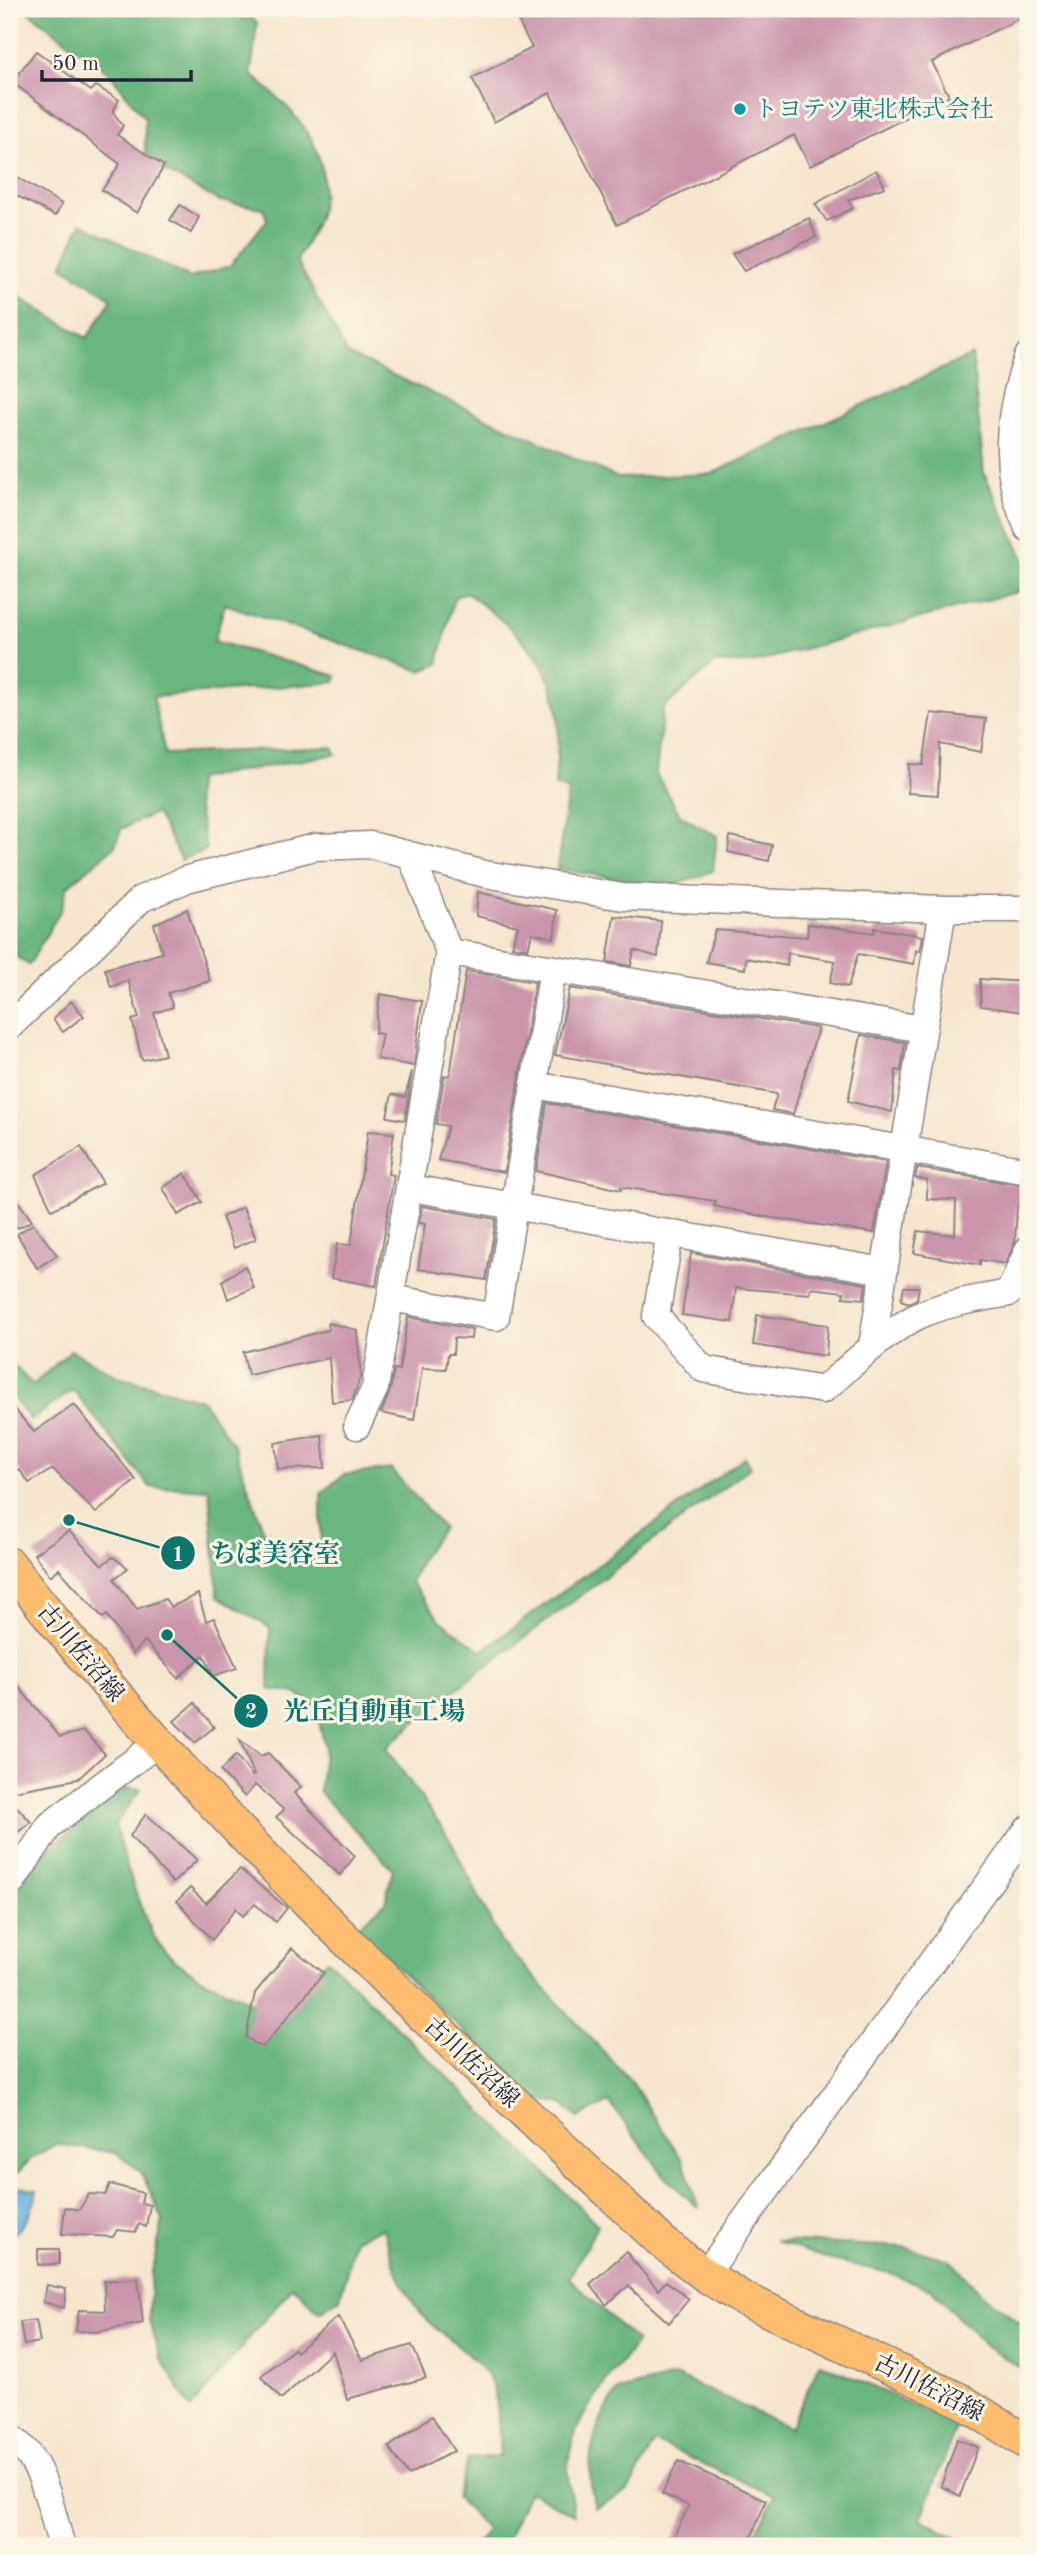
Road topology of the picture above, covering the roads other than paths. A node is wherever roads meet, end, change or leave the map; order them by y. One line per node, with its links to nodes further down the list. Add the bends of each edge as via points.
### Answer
1 (1028, 356): 2 (street, via 1013,411 1008,456 1018,508)
2 (1028, 528)
3 (411, 856): 4 (street, via 622,897); 6 (street); 8 (street, via 371,845 315,848 164,887 124,912)
4 (943, 909): 5 (street); 9 (street)
5 (1028, 909)
6 (449, 952): 7 (street); 13 (street)
7 (553, 969): 9 (street); 10 (street)
8 (9, 1027)
9 (923, 1029): 11 (street)
10 (534, 1085): 11 (street); 14 (street)
11 (903, 1150): 12 (street); 17 (street)
12 (1028, 1171)
13 (411, 1188): 14 (street); 18 (street)
14 (514, 1206): 15 (street); 18 (street, via 496,1317)
15 (670, 1233): 17 (street); 19 (street, via 656,1316 702,1369 823,1390)
16 (1028, 1250): 19 (street, via 1009,1293 915,1318)
17 (883, 1271): 19 (street)
18 (391, 1298): 20 (street, via 375,1388)
19 (872, 1346)
20 (357, 1426)
21 (9, 1564): 22 (main road, 古川佐沼線)
22 (159, 1742): 24 (street, via 50,1825); 25 (main road, 古川佐沼線, via 359,1956 662,2242)
23 (1028, 1829): 25 (street)
24 (9, 1886)
25 (705, 2275): 27 (main road, 古川佐沼線, via 741,2298 960,2400)
26 (9, 2437): 28 (street, via 27,2451 37,2467)
27 (1028, 2443)
28 (62, 2546)

